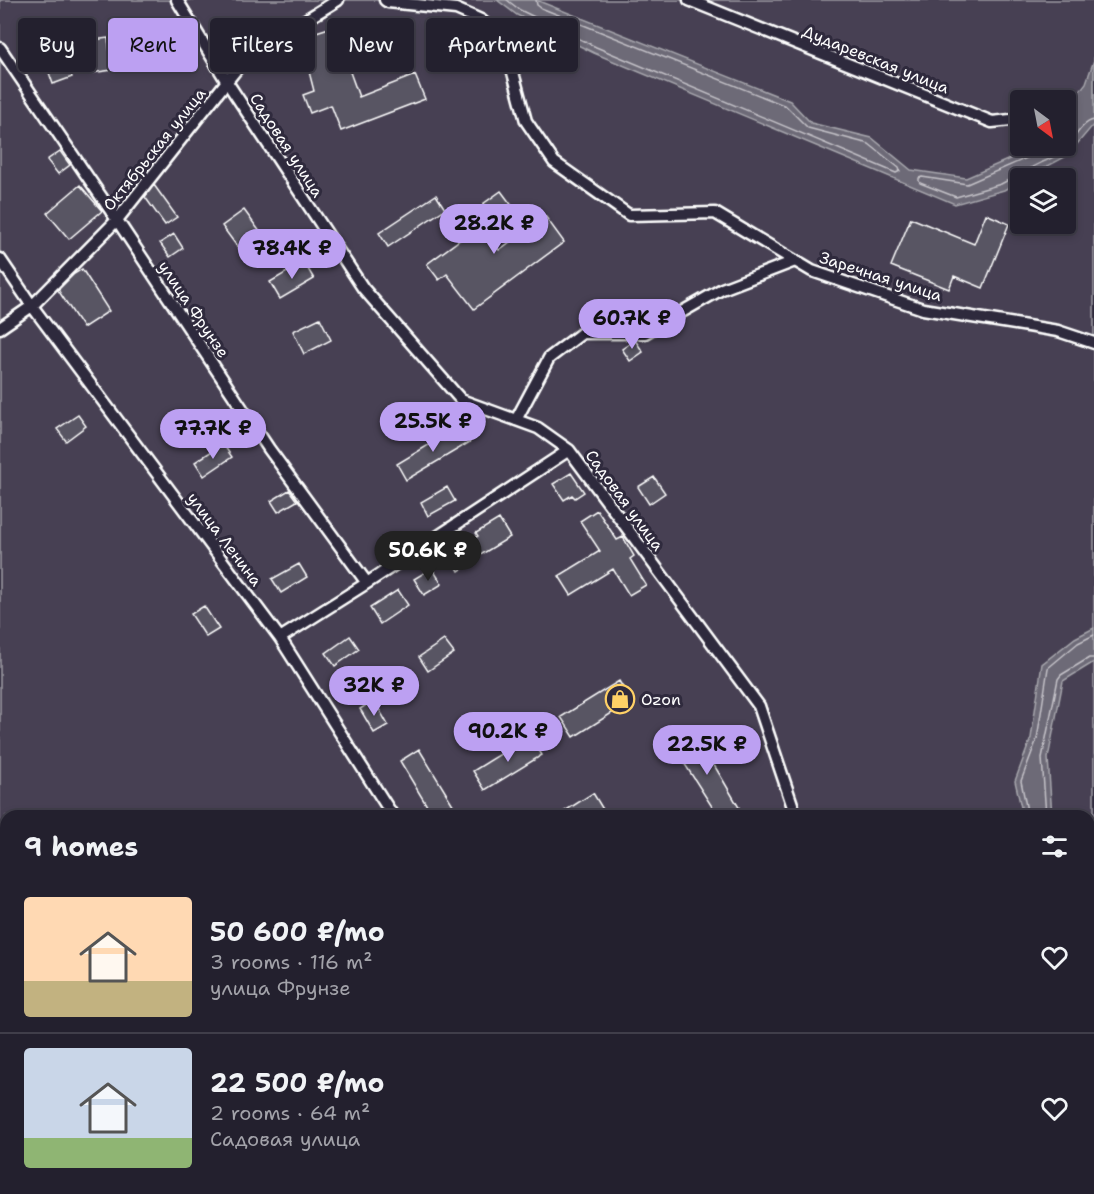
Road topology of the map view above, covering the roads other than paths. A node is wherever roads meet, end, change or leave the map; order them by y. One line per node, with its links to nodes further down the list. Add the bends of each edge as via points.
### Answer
1 (177, 0): 6 (street, Садовая улица)
2 (338, 0): 6 (street, Октябрьская улица, via 247,56)
3 (385, 0): 10 (street, Заречная улица, via 456,9 481,20 501,38 512,64 526,121 554,162 629,215 715,213)
4 (689, 0): 7 (street, Дударевская улица, via 992,122)
5 (0, 48): 8 (street, улица Фрунзе)
6 (227, 82): 8 (street, Октябрьская улица); 14 (street, Садовая улица, via 363,288 461,400)
7 (1010, 120)
8 (117, 219): 11 (street, Октябрьская улица); 16 (street, улица Фрунзе, via 269,450)
9 (0, 259): 11 (street, улица Ленина)
10 (795, 261): 13 (street, Заречная улица, via 812,271 923,309 1058,331); 14 (street, via 722,289 645,333 582,333 549,358)
11 (32, 306): 12 (street, Октябрьская улица); 17 (street, улица Ленина)
12 (0, 328)
13 (1094, 343)
14 (516, 420): 15 (street, Садовая улица, via 538,428)
15 (569, 450): 16 (street); 19 (street, Садовая улица, via 759,706)
16 (367, 583): 17 (street)
17 (280, 638): 18 (street, улица Ленина)
18 (389, 810)
19 (794, 810)

